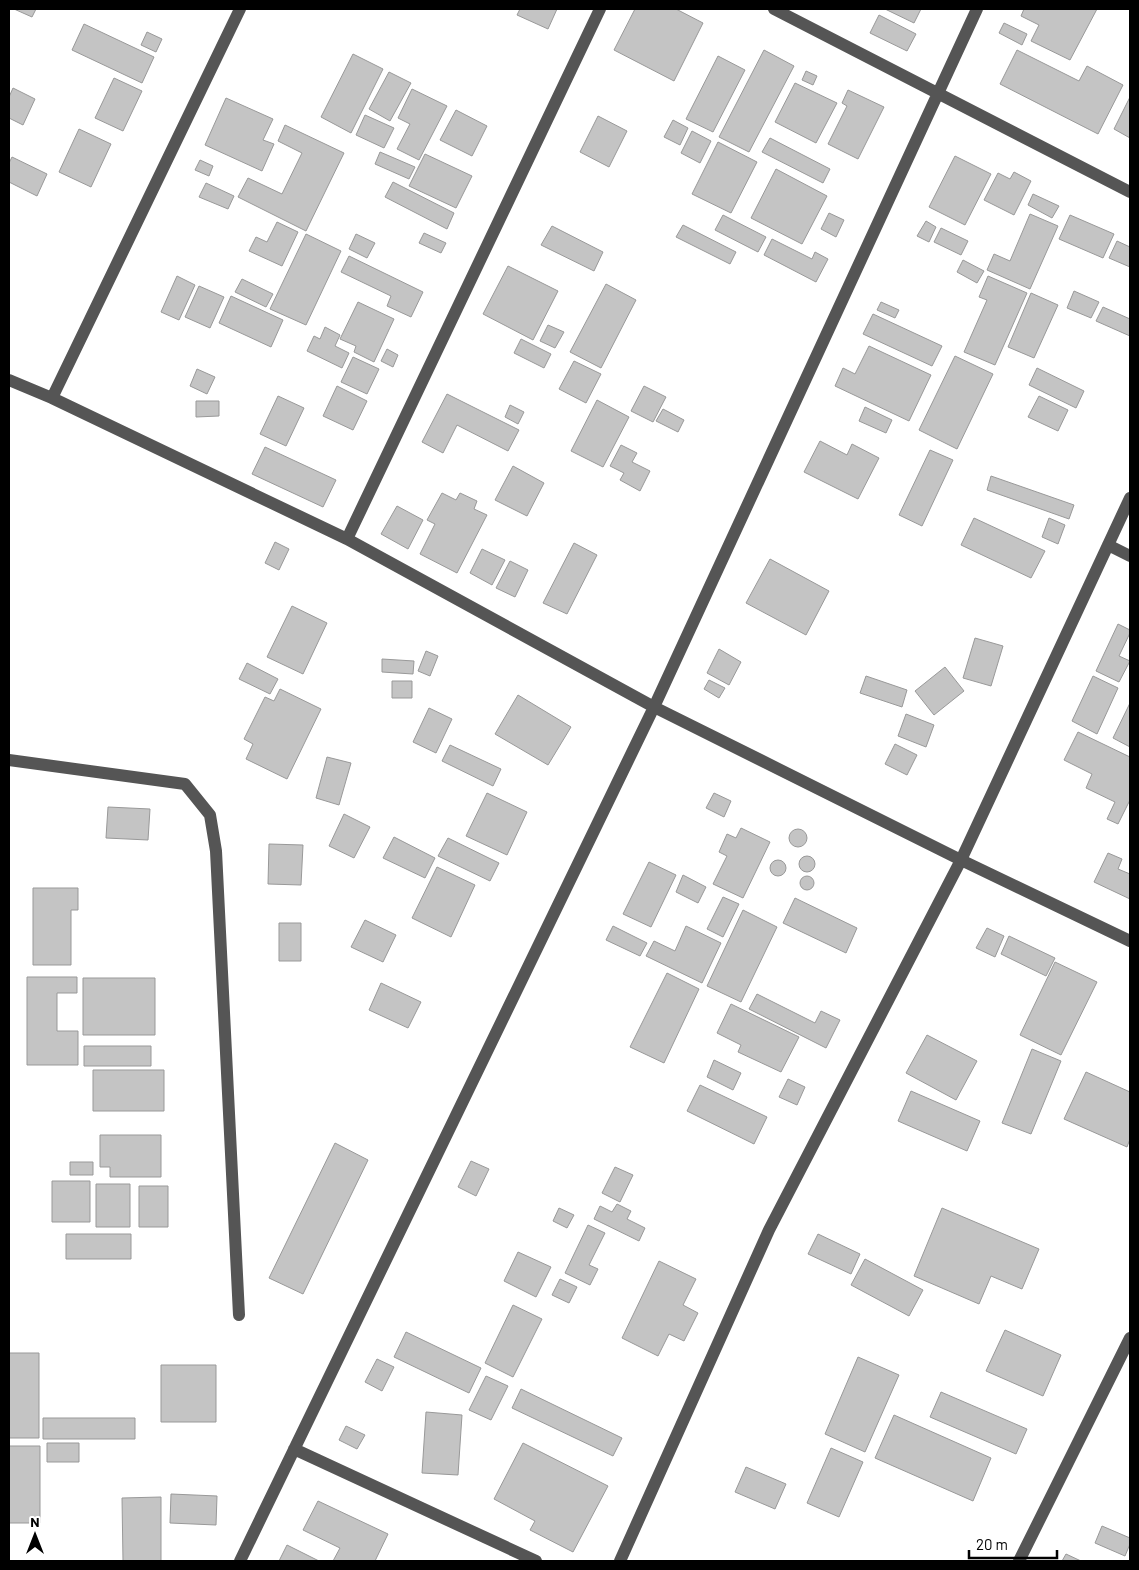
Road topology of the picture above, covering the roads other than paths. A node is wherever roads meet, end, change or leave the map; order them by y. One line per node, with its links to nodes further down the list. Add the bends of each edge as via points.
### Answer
1 (240, 9): 8 (street)
2 (600, 9): 10 (street)
3 (774, 9): 5 (street)
4 (977, 9): 5 (street)
5 (938, 94): 6 (street); 13 (street)
6 (1130, 192)
7 (9, 380): 8 (street)
8 (52, 398): 10 (street)
9 (1130, 498): 11 (street)
10 (347, 539): 13 (street)
11 (1108, 545): 12 (street); 15 (street)
12 (1130, 556)
13 (654, 707): 15 (street); 19 (street)
14 (9, 760): 17 (street, via 185,784 210,815 216,851)
15 (961, 860): 16 (street); 22 (street, via 768,1230)
16 (1130, 941)
17 (239, 1314)
18 (1130, 1338): 23 (street)
19 (294, 1450): 20 (street); 21 (street)
20 (240, 1561)
21 (536, 1561)
22 (620, 1561)
23 (1019, 1561)

